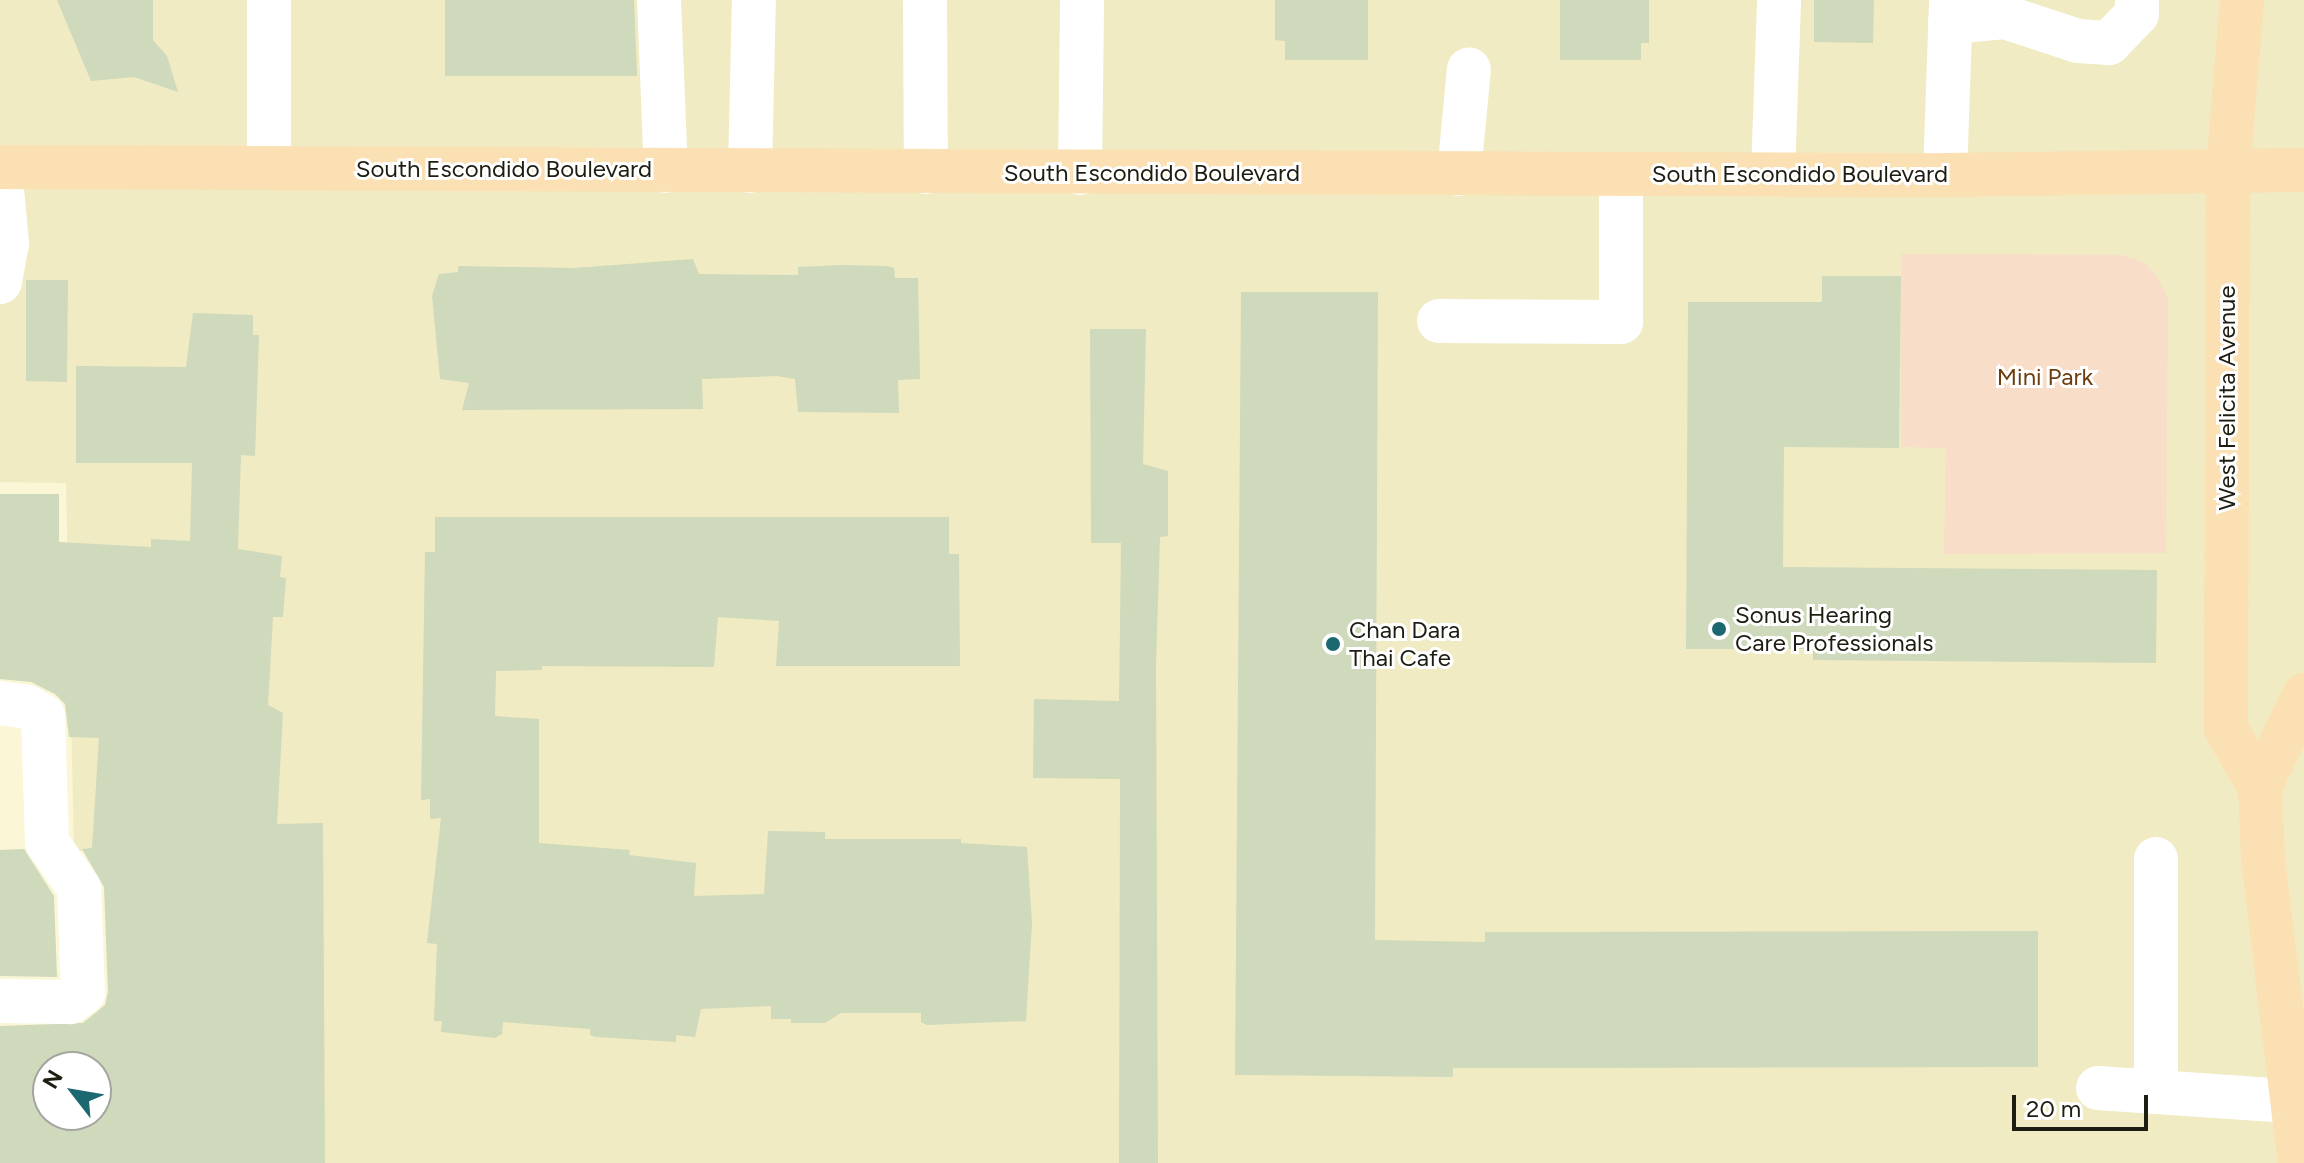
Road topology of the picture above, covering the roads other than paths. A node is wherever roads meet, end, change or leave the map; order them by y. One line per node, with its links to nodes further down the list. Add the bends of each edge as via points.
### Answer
1 (269, 0): 11 (lane)
2 (659, 0): 14 (lane)
3 (754, 0): 15 (lane)
4 (925, 0): 17 (lane)
5 (1082, 0): 18 (lane)
6 (1779, 0): 21 (lane)
7 (2137, 0): 9 (lane, via 2137,14 2109,43 2078,41 2005,17)
8 (2242, 0): 16 (main road, West Felicita Avenue)
9 (1950, 11): 22 (lane)
10 (1469, 69): 19 (lane)
11 (269, 166): 12 (main road, South Escondido Boulevard); 14 (main road, South Escondido Boulevard)
12 (0, 167): 23 (lane, via 7,259)
13 (2304, 170): 16 (main road, South Escondido Boulevard)
14 (666, 171): 15 (main road, South Escondido Boulevard)
15 (750, 171): 17 (main road, South Escondido Boulevard)
16 (2228, 171): 22 (main road, South Escondido Boulevard); 27 (main road, West Felicita Avenue, via 2226,729)
17 (926, 172): 18 (main road, South Escondido Boulevard)
18 (1080, 173): 19 (main road, South Escondido Boulevard)
19 (1459, 174): 20 (main road, South Escondido Boulevard)
20 (1621, 174): 21 (main road, South Escondido Boulevard); 24 (lane, via 1621,322)
21 (1773, 174): 22 (main road, South Escondido Boulevard)
22 (1945, 175)
23 (0, 282)
24 (1439, 321)
25 (2304, 695): 27 (main road, West Felicita Avenue)
26 (0, 703): 29 (lane, via 43,716 47,842 79,888 83,993 70,1002)
27 (2260, 787): 32 (main road, West Felicita Avenue, via 2263,859)
28 (2156, 859): 31 (lane)
29 (0, 1001)
30 (2098, 1088): 31 (lane)
31 (2156, 1092): 32 (lane)
32 (2299, 1102): 33 (main road, West Felicita Avenue)
33 (2300, 1163)

